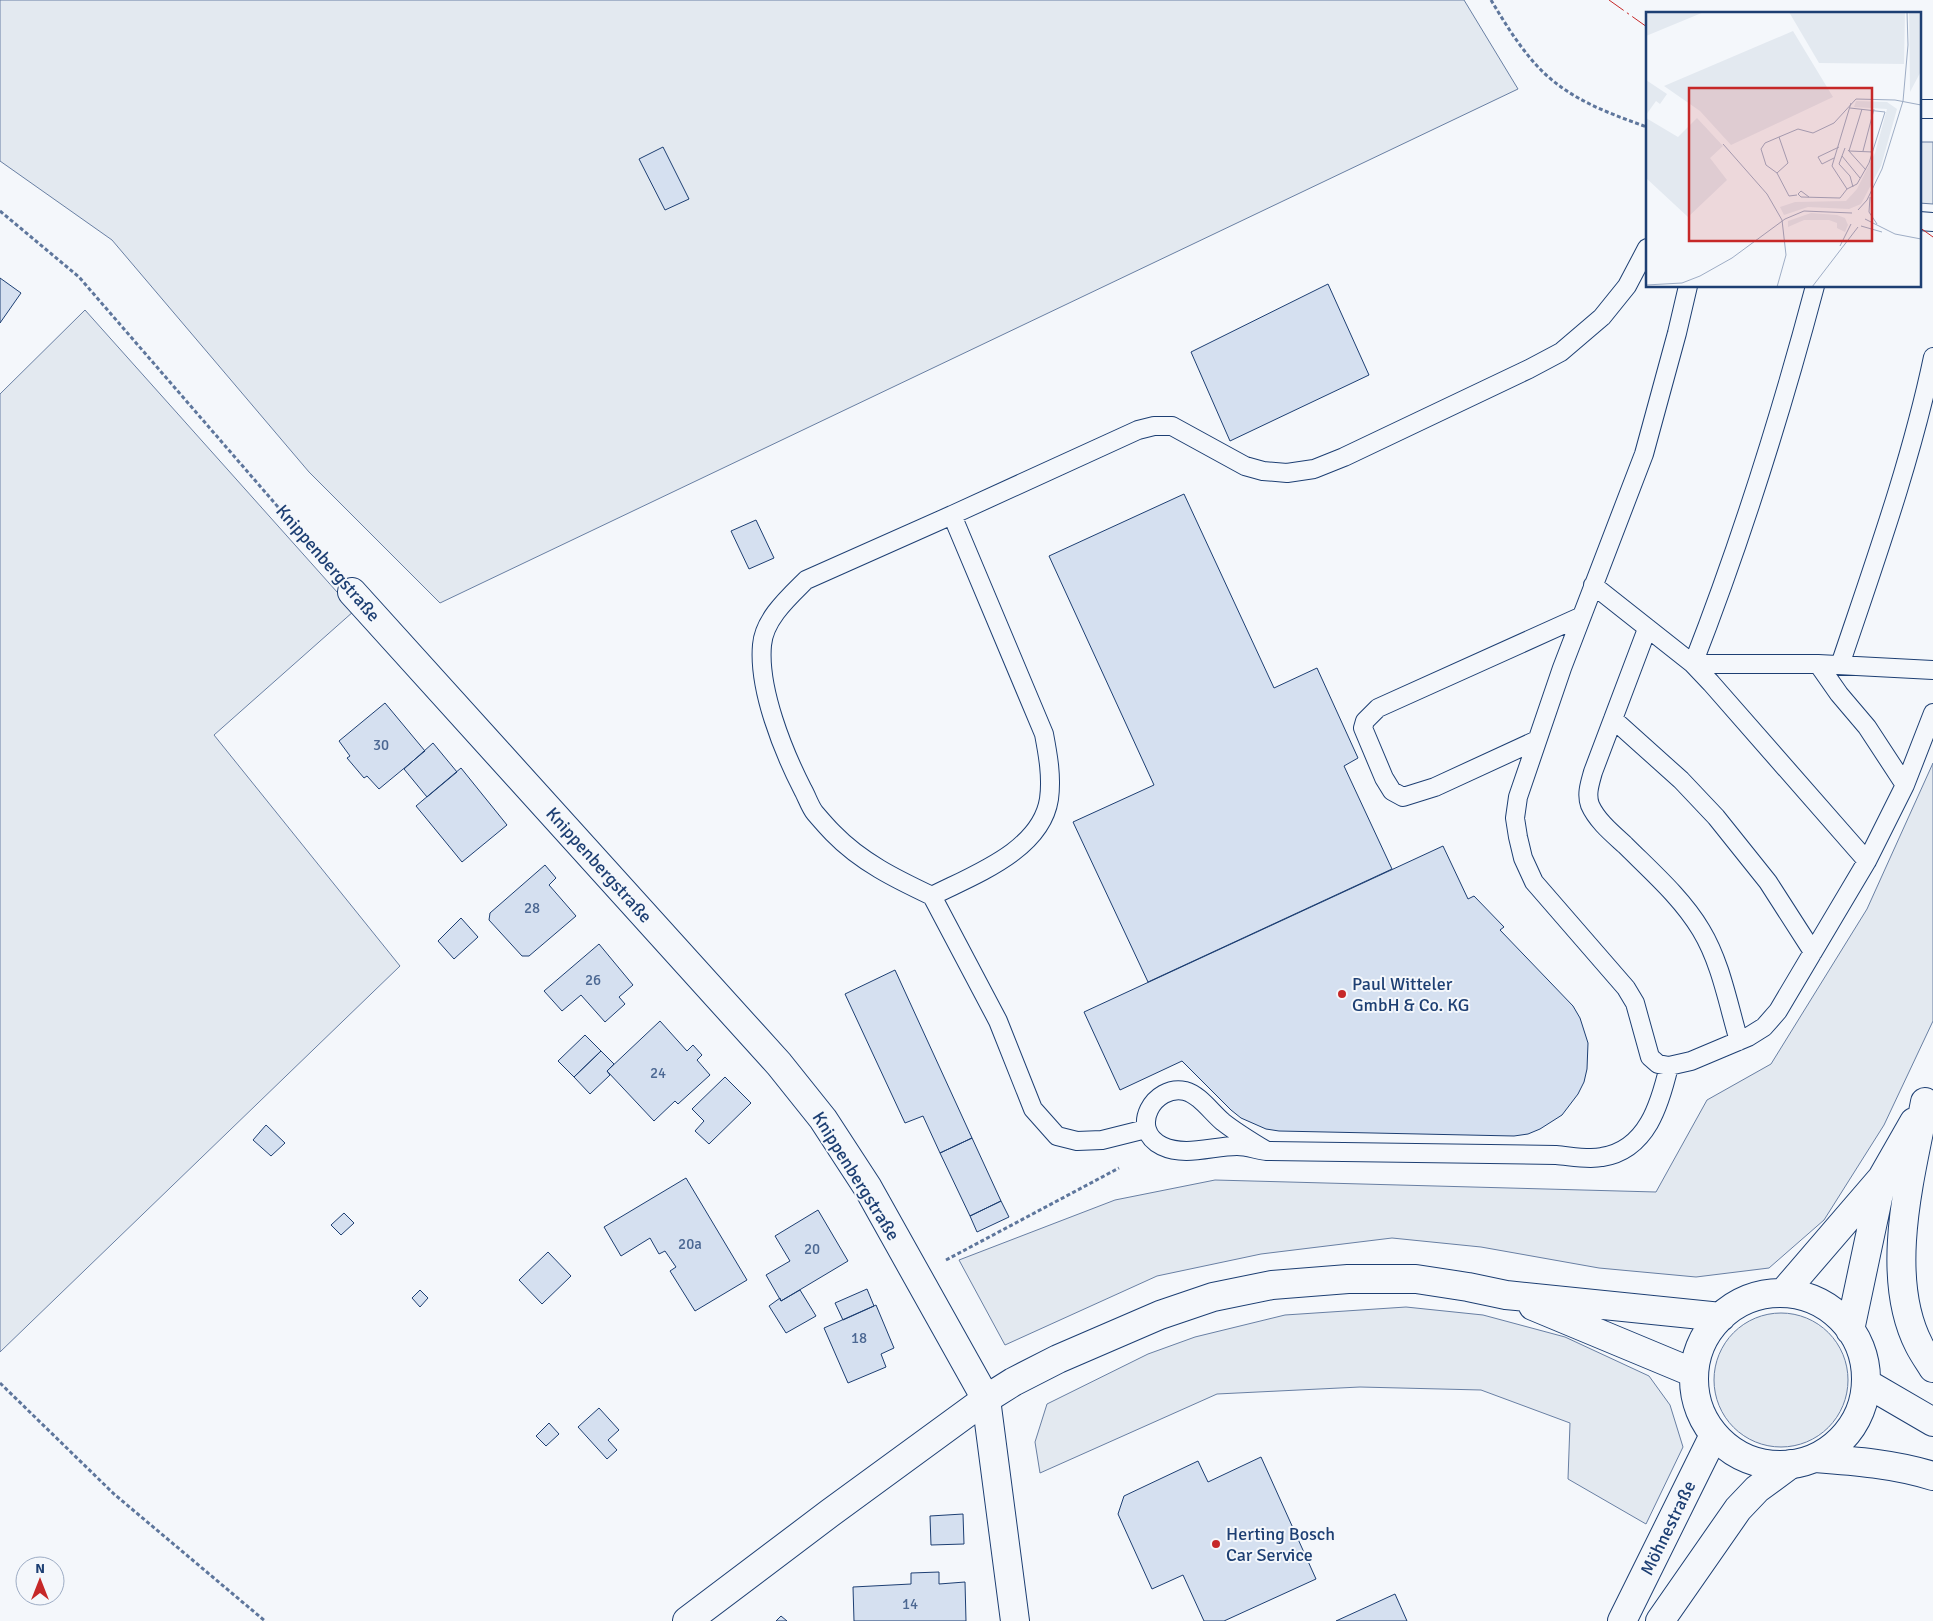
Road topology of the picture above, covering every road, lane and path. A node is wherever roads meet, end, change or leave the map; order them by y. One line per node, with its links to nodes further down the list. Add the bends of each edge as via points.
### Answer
1 (1491, 0): 4 (path, via 1531,58 1557,84 1605,111)
2 (1920, 109): 3 (lane)
3 (1933, 109)
4 (1646, 127)
5 (0, 211): 14 (path, Knippenbergstraße, via 80,277)
6 (1920, 221): 7 (lane)
7 (1933, 222)
8 (1646, 250): 12 (lane, via 1627,286 1602,317 1561,352 1314,469 1288,473 1244,466 1172,426 1154,426 1138,430)
9 (1688, 288): 13 (lane, via 1644,454)
10 (1814, 288): 17 (lane, via 1790,382 1728,574)
11 (1933, 357): 19 (lane, via 1899,483)
12 (952, 515): 26 (lane, via 1044,734 1049,758 1050,793 1040,823 1026,842 1007,857); 26 (lane, via 806,580 772,618 762,644 771,709 788,760 814,812 866,862)
13 (1593, 585): 15 (lane); 16 (lane)
14 (352, 592): 35 (main road, Knippenbergstraße, via 779,1064 823,1119 868,1188)
15 (1582, 616): 23 (lane); 23 (lane, via 1378,708 1364,721 1363,728 1384,778 1392,791 1404,797 1435,787)
16 (1647, 629): 17 (lane); 22 (lane)
17 (1693, 664): 18 (lane); 25 (lane)
18 (1818, 664): 19 (lane); 24 (lane, via 1867,727)
19 (1840, 665): 20 (lane)
20 (1933, 670)
21 (1933, 713): 24 (lane)
22 (1613, 720): 27 (lane, via 1681,780 1716,817 1768,882); 28 (lane, via 1588,788 1591,807 1603,824 1670,890 1701,929 1721,977)
23 (1537, 740): 29 (lane, via 1518,797 1515,818 1523,858 1534,882 1626,988 1635,1003 1650,1057 1658,1064)
24 (1906, 785): 25 (lane)
25 (1866, 861): 27 (lane)
26 (932, 896): 31 (lane, via 998,1021 1033,1108 1057,1136 1077,1141 1102,1140)
27 (1813, 952): 28 (lane, via 1778,1011 1764,1028)
28 (1739, 1041): 29 (lane)
29 (1670, 1066): 33 (lane, via 1662,1095 1646,1131 1622,1151 1601,1158)
30 (1929, 1094): 34 (main road); 40 (main road, via 1902,1228 1902,1276 1918,1344)
31 (1146, 1129): 32 (lane); 33 (lane, via 1150,1105 1161,1096 1184,1091 1196,1096 1222,1121)
32 (1161, 1146): 33 (lane, via 1183,1151 1239,1146); 35 (path)
33 (1267, 1151)
34 (1882, 1178): 36 (main road); 39 (main road)
35 (916, 1275): 44 (main road, Knippenbergstraße)
36 (1783, 1293): 38 (main road, via 1760,1295); 39 (main road, via 1803,1296 1821,1304)
37 (1506, 1295): 38 (main road); 41 (main road); 44 (main road, via 1416,1279 1348,1279 1272,1285 1213,1296 1058,1359)
38 (1721, 1317): 41 (main road, via 1698,1352)
39 (1850, 1330): 43 (main road, via 1862,1356)
40 (1933, 1368)
41 (1694, 1373): 46 (main road, via 1695,1395 1702,1416)
42 (0, 1383): 49 (path, via 114,1494)
43 (1866, 1383): 45 (main road); 47 (main road, via 1856,1420 1845,1435 1831,1448)
44 (986, 1399): 50 (main road); 51 (main road, Knippenbergstraße)
45 (1933, 1422)
46 (1714, 1435): 47 (main road, via 1730,1450 1749,1459 1770,1464); 52 (main road, Möhnestraße)
47 (1803, 1461): 48 (main road, via 1856,1461 1896,1466); 53 (main road, via 1757,1489 1738,1509)
48 (1933, 1476)
49 (265, 1621)
50 (686, 1621)
51 (1015, 1621)
52 (1622, 1621)
53 (1660, 1621)

